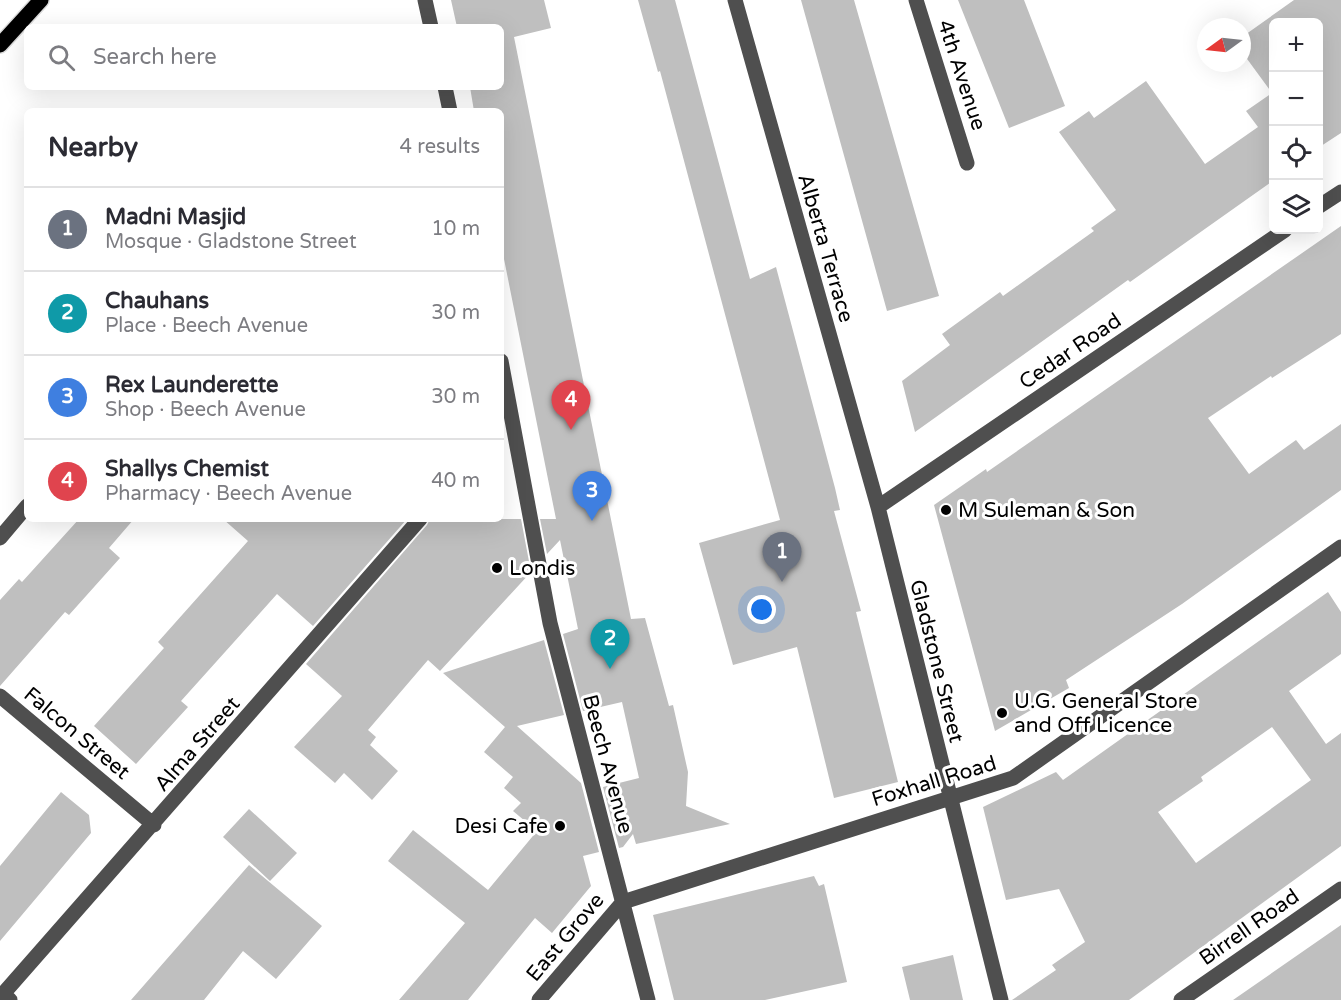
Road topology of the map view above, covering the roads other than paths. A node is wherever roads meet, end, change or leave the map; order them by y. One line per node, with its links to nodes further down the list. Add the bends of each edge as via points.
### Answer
1 (41, 0): 6 (main road)
2 (425, 0): 5 (street)
3 (735, 0): 16 (street, Alberta Terrace)
4 (916, 0): 9 (street, 4th Avenue)
5 (430, 24)
6 (0, 45)
7 (446, 90): 8 (street)
8 (449, 108)
9 (968, 163)
10 (1341, 192): 11 (street)
11 (1323, 204)
12 (1279, 234): 16 (street, Cedar Road)
13 (504, 375): 14 (street, Beech Avenue)
14 (512, 414): 15 (street); 25 (street, Beech Avenue, via 550,623)
15 (504, 423)
16 (878, 507): 22 (street, Gladstone Street)
17 (24, 510): 19 (street)
18 (417, 522): 23 (street, Alma Street)
19 (0, 538)
20 (1341, 547): 22 (street, Foxhall Road, via 1012,778)
21 (0, 696): 23 (street, Falcon Street)
22 (950, 799): 25 (street, Foxhall Road); 29 (street, Gladstone Street)
23 (154, 825): 26 (street, Alma Street)
24 (1341, 889): 30 (street, Birrell Road)
25 (623, 902): 27 (street, East Grove); 28 (street, Beech Avenue)
26 (7, 997)
27 (539, 1000)
28 (648, 1000)
29 (1001, 1000)
30 (1181, 1000)

